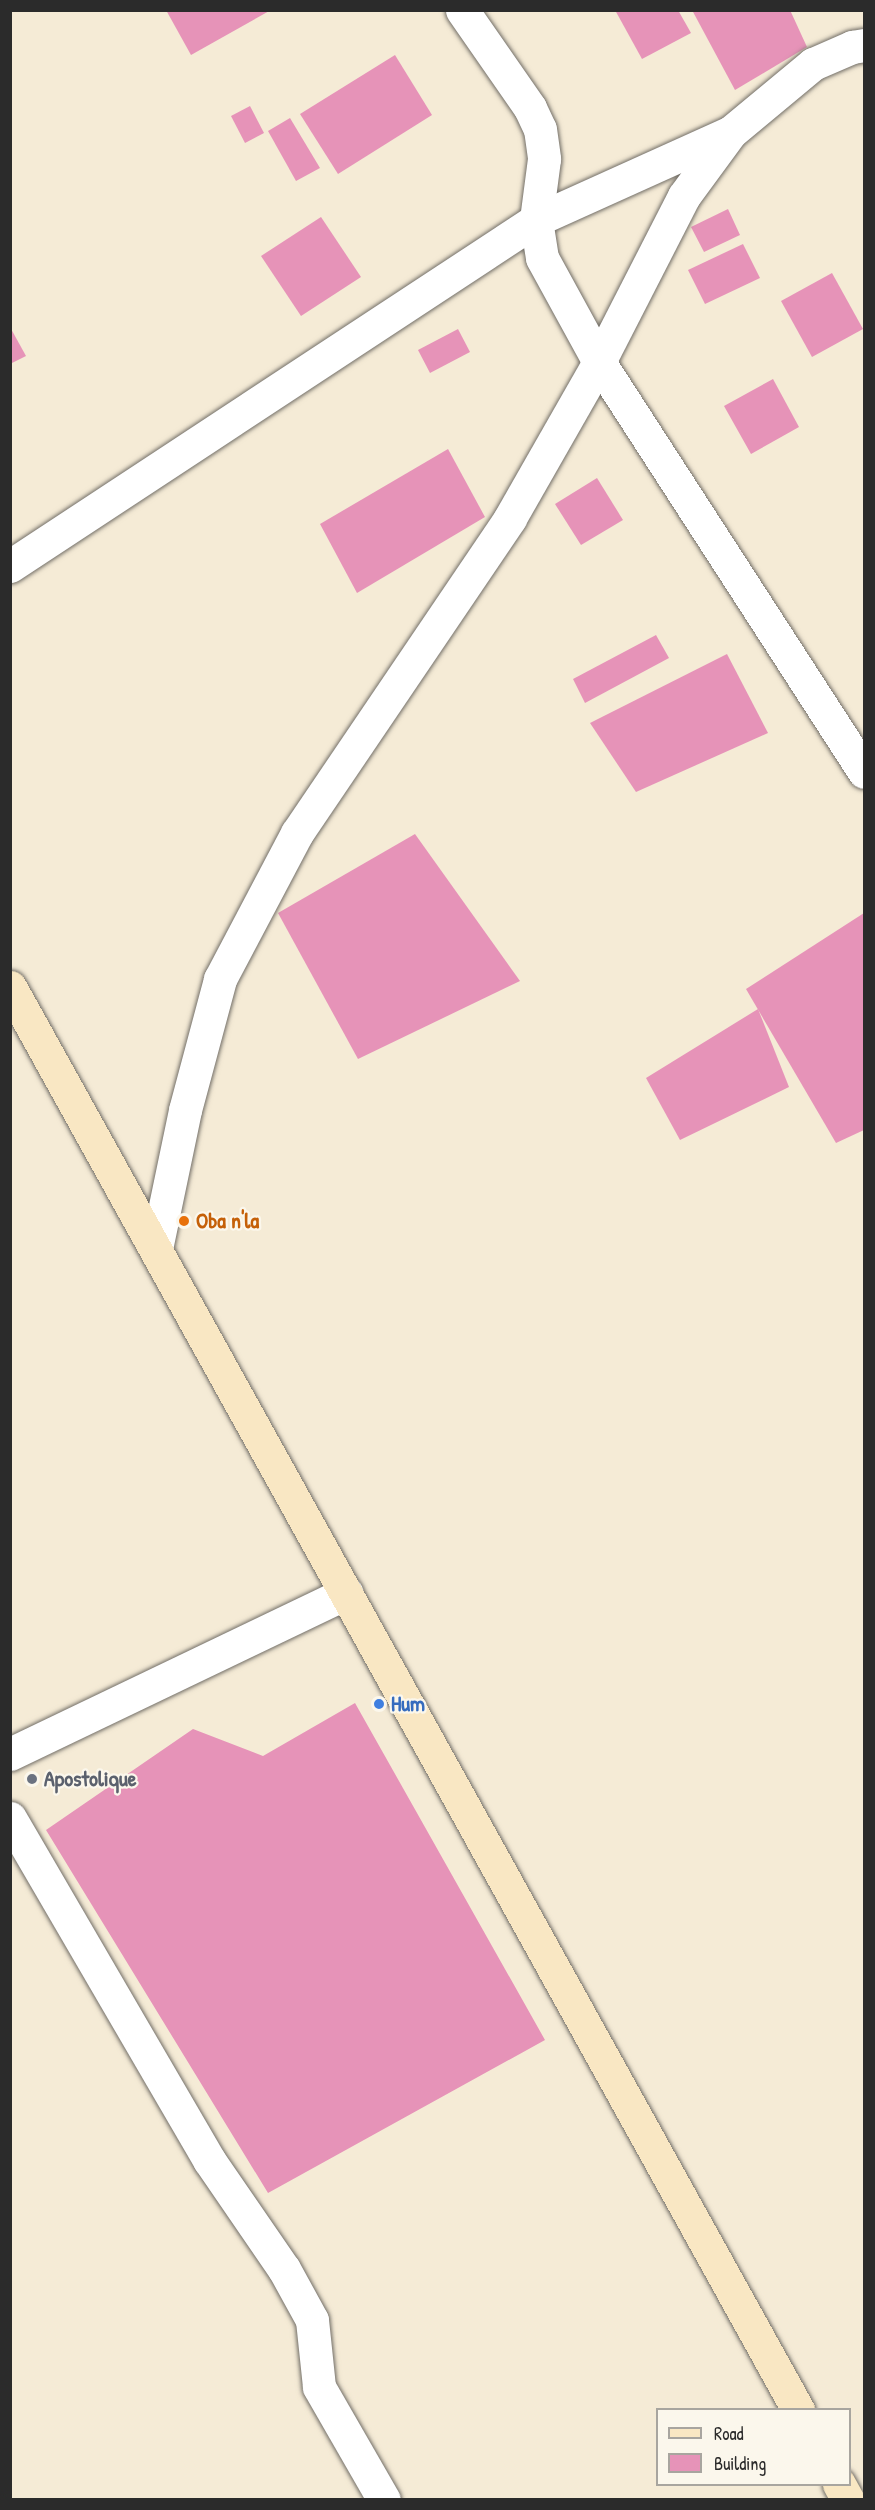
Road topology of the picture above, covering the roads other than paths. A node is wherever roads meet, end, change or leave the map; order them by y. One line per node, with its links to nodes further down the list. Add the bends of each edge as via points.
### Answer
1 (462, 10): 4 (street, via 530,108 540,129 544,159)
2 (864, 45): 3 (street, via 813,64)
3 (731, 132): 4 (street); 5 (street, via 684,196)
4 (536, 220): 5 (street, via 542,258); 6 (street)
5 (599, 362): 7 (street); 9 (street, via 510,518 297,833 220,979 185,1110)
6 (10, 566)
7 (864, 772)
8 (10, 987): 9 (street)
9 (156, 1249): 10 (street)
10 (346, 1593): 11 (street); 13 (street)
11 (10, 1754)
12 (10, 1818): 14 (street, via 209,2160 284,2269 307,2310 312,2320 319,2387)
13 (797, 2408)
14 (384, 2499)

